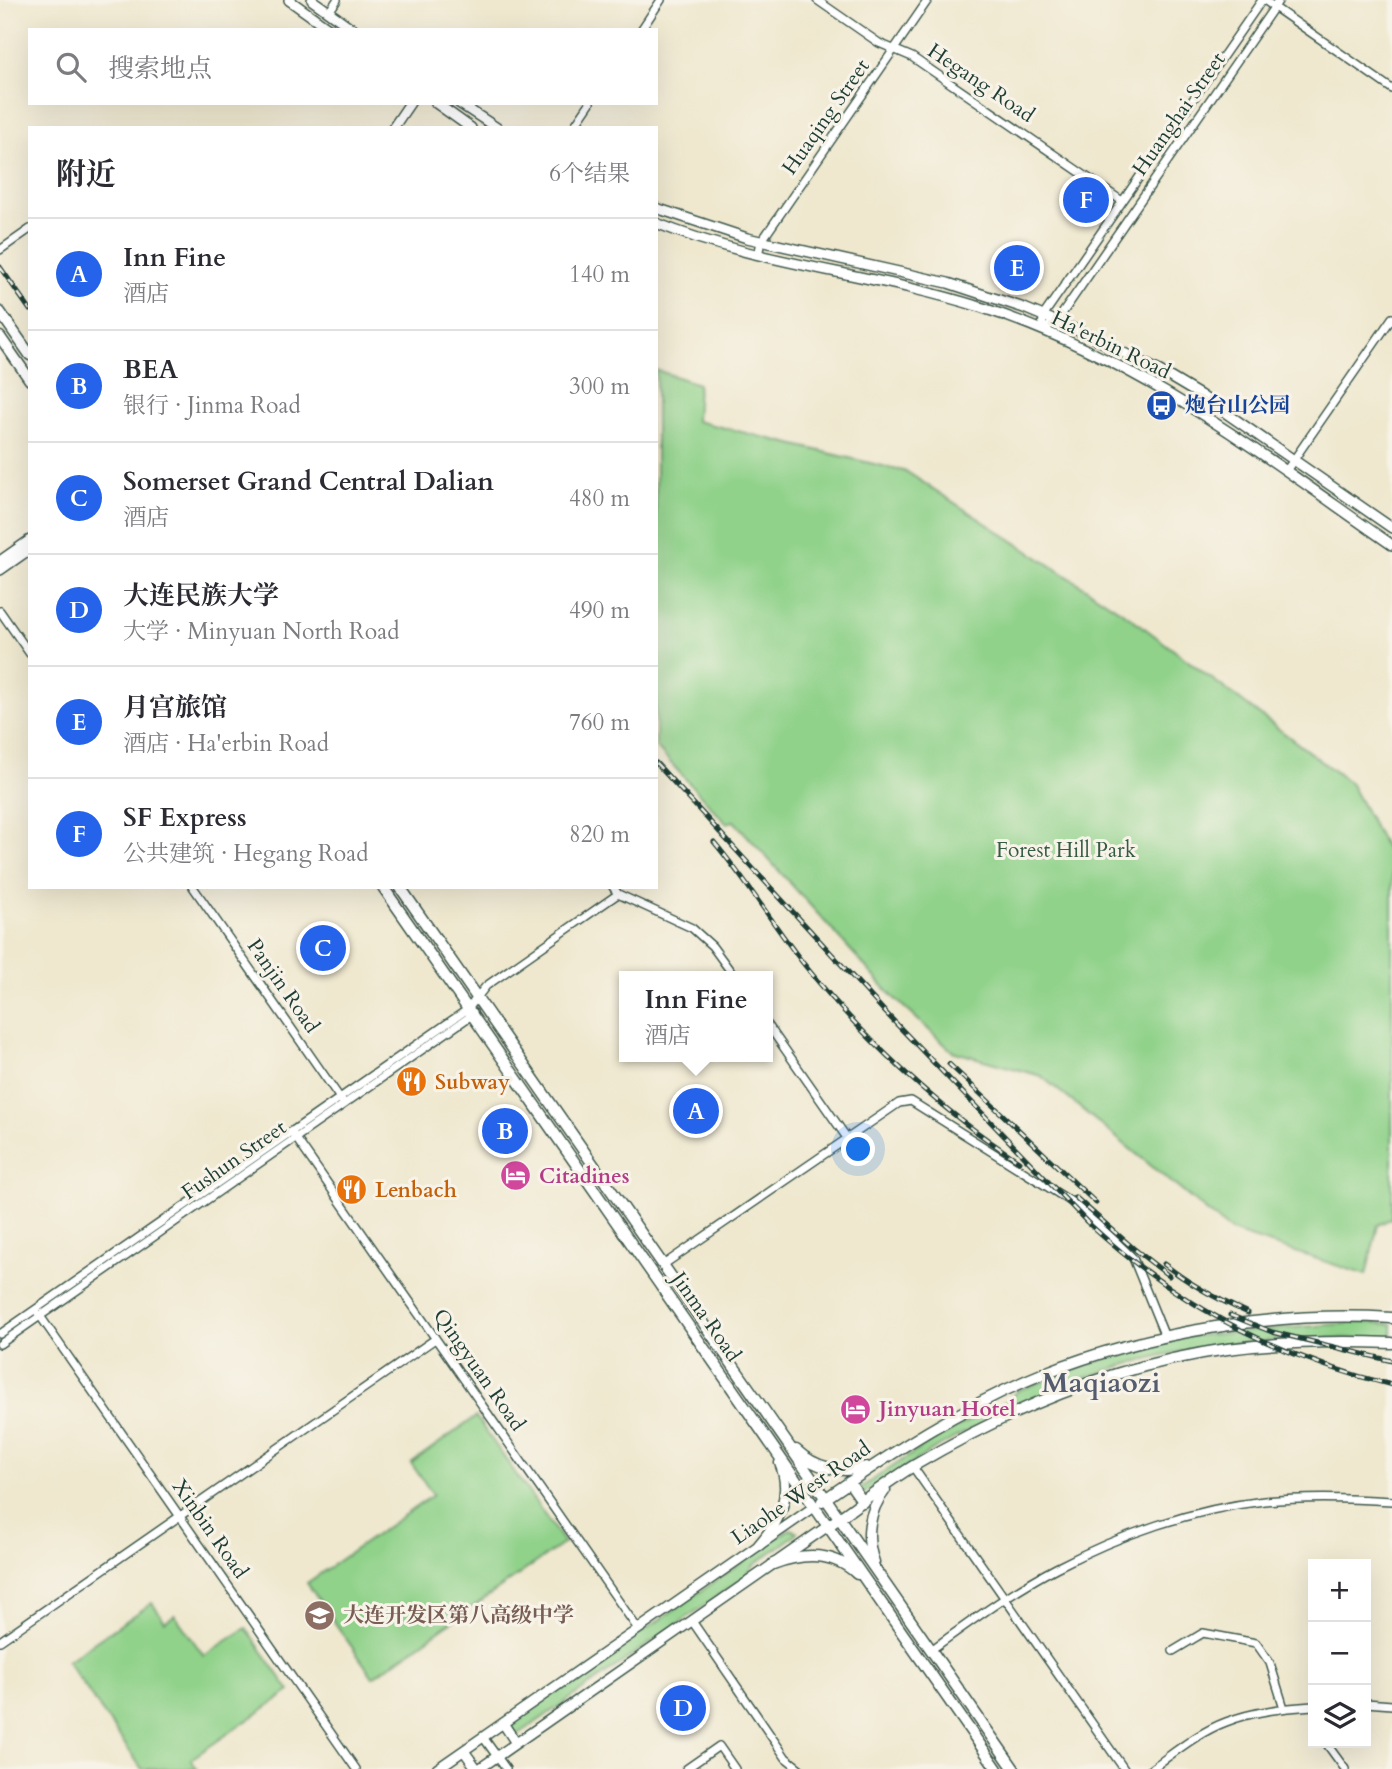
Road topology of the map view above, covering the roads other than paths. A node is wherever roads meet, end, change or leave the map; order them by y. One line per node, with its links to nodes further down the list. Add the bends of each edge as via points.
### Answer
1 (289, 0): 10 (street)
2 (312, 0): 9 (street)
3 (337, 0): 9 (street)
4 (661, 0): 12 (street)
5 (817, 0): 13 (street, Hegang Road)
6 (928, 0): 13 (street, Huaqing Street)
7 (1263, 0): 8 (street); 23 (street, Huanghai Street)
8 (1276, 4): 14 (street); 33 (street, Huanghai Street)
9 (329, 12): 11 (street)
10 (328, 28)
11 (351, 28)
12 (642, 28)
13 (894, 49): 23 (street, Hegang Road); 27 (street, Huaqing Street)
14 (1392, 89)
15 (409, 105): 19 (street)
16 (439, 105): 20 (street)
17 (462, 105): 21 (street)
18 (589, 105): 22 (street)
19 (394, 126)
20 (468, 126)
21 (494, 126)
22 (574, 126)
23 (1122, 201): 31 (street, Huanghai Street)
24 (658, 209): 27 (street, Ha'erbin Road)
25 (658, 224): 29 (street, Ha'erbin Road)
26 (28, 230): 28 (street)
27 (761, 242): 29 (street, Huaqing Street); 31 (street, Ha'erbin Road, via 937,280)
28 (0, 250)
29 (758, 255): 34 (street, Ha'erbin Road, via 945,296)
30 (0, 312): 36 (main road)
31 (1043, 316): 33 (street, Ha'erbin Road); 34 (street)
32 (1392, 318): 38 (street)
33 (1057, 321): 34 (street, Huanghai Street); 38 (street, Ha'erbin Road, via 1158,370)
34 (1042, 330): 39 (street, Ha'erbin Road, via 1151,381)
35 (0, 337): 37 (main road)
36 (28, 352)
37 (28, 377)
38 (1294, 460): 39 (street); 40 (street, Ha'erbin Road)
39 (1286, 471): 42 (street, Ha'erbin Road)
40 (1392, 528)
41 (28, 541): 44 (street)
42 (1392, 545)
43 (28, 550): 45 (street)
44 (0, 561)
45 (0, 570)
46 (0, 611): 47 (street)
47 (28, 651)
48 (194, 889): 56 (street, Panjin Road)
49 (384, 889): 54 (main road, Jinma Road)
50 (401, 889): 53 (main road, Jinma Road)
51 (616, 890): 52 (street, via 692,928); 53 (street, Fushun Street, via 486,986)
52 (730, 971)
53 (477, 998): 54 (street, Fushun Street); 59 (main road, Jinma Road)
54 (470, 1012): 56 (street, Fushun Street); 68 (main road, Jinma Road)
55 (773, 1032): 58 (street)
56 (342, 1101): 57 (street, Fushun Street)
57 (294, 1135): 60 (street, Fushun Street); 64 (street, Qingyuan Road)
58 (847, 1138): 59 (street); 63 (street, via 899,1102 911,1101 1078,1206 1133,1258)
59 (663, 1265): 67 (main road, Jinma Road)
60 (38, 1313): 62 (street, Fushun Street); 66 (street, Fushun Street); 77 (street, Xinbin Road)
61 (1392, 1318): 63 (main road, Liaohe West Road, via 1272,1322)
62 (0, 1334)
63 (1165, 1337): 69 (main road, Liaohe West Road, via 1042,1374 932,1428)
64 (435, 1339): 77 (street); 86 (street, Qingyuan Road)
65 (1392, 1343): 70 (main road, Liaohe West Road, via 1263,1346 1171,1360 1050,1397 1003,1417)
66 (0, 1344)
67 (786, 1441): 69 (main road, via 817,1464 833,1469 864,1468); 73 (main road, Jinma Road)
68 (774, 1449): 76 (main road, Jinma Road); 80 (main road, via 782,1468 785,1502)
69 (880, 1461): 72 (main road, Liaohe West Road)
70 (913, 1467): 71 (main road, Liaohe West Road); 84 (street)
71 (894, 1480): 75 (main road, Liaohe West Road); 82 (main road, via 881,1494 869,1523 868,1539)
72 (849, 1482): 73 (main road, Liaohe West Road); 75 (main road)
73 (826, 1499): 76 (main road, Liaohe West Road); 78 (main road, Jinma Road)
74 (1392, 1501): 84 (street, via 1334,1497 1219,1509 1106,1545 1056,1567)
75 (863, 1502): 78 (main road, Liaohe West Road)
76 (814, 1507): 79 (main road, Jinma Road); 80 (street, Liaohe West Road)
77 (180, 1516): 87 (street); 100 (street, Xinbin Road)
78 (839, 1518): 79 (main road, Liaohe West Road); 82 (main road, Jinma Road)
79 (828, 1526): 81 (street, Liaohe West Road); 83 (main road, Jinma Road)
80 (759, 1545): 86 (street, Liaohe West Road)
81 (773, 1564): 83 (main road, via 823,1556 853,1570); 85 (street, Liaohe West Road)
82 (879, 1575): 88 (main road, Jinma Road)
83 (868, 1584): 107 (main road, Jinma Road)
84 (1004, 1598): 88 (street); 109 (street)
85 (692, 1621): 96 (street, Liaohe West Road); 106 (street, via 786,1758)
86 (638, 1629): 94 (street, Liaohe West Road)
87 (0, 1641)
88 (931, 1650): 108 (main road, Jinma Road)
89 (1173, 1651): 93 (street, via 1203,1633 1256,1643 1270,1663)
90 (1371, 1703): 91 (street)
91 (1392, 1705)
92 (1308, 1706): 93 (street)
93 (1284, 1708): 110 (street, via 1224,1722)
94 (503, 1723): 95 (street, Liaohe West Road); 96 (street)
95 (483, 1737): 98 (street, Liaohe West Road); 99 (street)
96 (516, 1743): 99 (street, Liaohe West Road)
97 (1330, 1748): 111 (street)
98 (464, 1751): 101 (street, Liaohe West Road); 102 (street)
99 (497, 1756): 102 (street, Liaohe West Road); 103 (street)
100 (356, 1769)
101 (437, 1769)
102 (478, 1769)
103 (506, 1769)
104 (686, 1769): 105 (street, via 719,1746)
105 (735, 1769)
106 (800, 1769)
107 (997, 1769)
108 (1014, 1769)
109 (1124, 1769)
110 (1151, 1769)
111 (1345, 1769)

